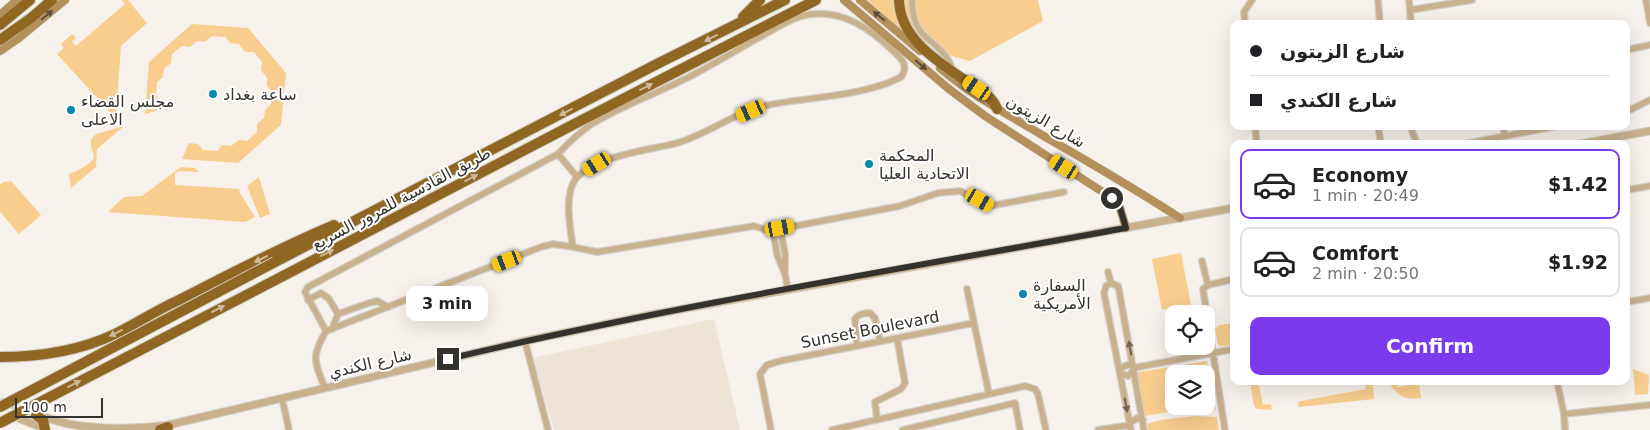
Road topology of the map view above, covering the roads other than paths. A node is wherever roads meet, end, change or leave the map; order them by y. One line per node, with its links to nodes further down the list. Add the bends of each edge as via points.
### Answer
1 (17, 0): 21 (main road)
2 (30, 0): 21 (highway)
3 (52, 0): 24 (highway)
4 (65, 0): 27 (main road, one-way to 4)
5 (760, 0): 23 (highway)
6 (786, 0): 23 (highway, طريق القادسية للمرور السريع)
7 (816, 0): 87 (highway, طريق القادسية للمرور السريع, one-way to 7, bridge)
8 (844, 0): 29 (main road, شارع الزيتون, one-way to 29)
9 (860, 0): 28 (main road, one-way to 9)
10 (899, 0): 28 (highway, via 901,17 909,33)
11 (912, 0): 28 (street, via 917,25 950,60)
12 (1252, 0): 18 (street, via 1244,12)
13 (1378, 0): 19 (street)
14 (1409, 0): 17 (street)
15 (1472, 0): 17 (street)
16 (1646, 0): 22 (street)
17 (1410, 10): 20 (street)
18 (1245, 20)
19 (1380, 20)
20 (1411, 20)
21 (1, 21)
22 (1650, 23)
23 (734, 26): 44 (highway, طريق القادسية للمرور السريع, one-way to 44)
24 (0, 42)
25 (1650, 45): 26 (street)
26 (1630, 49)
27 (0, 50)
28 (956, 76): 29 (main road); 31 (highway, via 991,98)
29 (949, 89): 47 (main road, شارع الزيتون, via 1112,198 1120,208)
30 (1650, 100): 32 (street)
31 (997, 109): 46 (main road, شارع الزيتون)
32 (1630, 110)
33 (1504, 130): 36 (street)
34 (1536, 130): 36 (street)
35 (1650, 131): 38 (street)
36 (1505, 136): 37 (street)
37 (1484, 140)
38 (1602, 140)
39 (558, 154): 40 (street); 40 (street, via 603,118 685,79 787,22 811,14 842,16 854,21 879,38 904,62 901,77 885,85 766,106 678,143 636,150 597,164); 58 (street, via 308,287 305,292)
40 (577, 177): 49 (street, via 572,185 569,210)
41 (1650, 186): 42 (street)
42 (1630, 189)
43 (1064, 192): 48 (street, via 990,206 960,191 938,193 900,206)
44 (401, 196): 73 (highway, one-way to 73, via 260,259 114,334 48,354); 81 (highway, طريق القادسية للمرور السريع, bridge)
45 (1230, 209): 46 (street, شارع الكندي)
46 (1180, 218): 47 (street, شارع الكندي)
47 (1126, 228): 55 (street, شارع الكندي)
48 (777, 229): 49 (street, via 769,231 754,226 597,252); 55 (street, via 785,253)
49 (573, 247): 61 (street, via 553,244)
50 (1202, 261): 54 (street)
51 (1108, 272): 53 (street)
52 (1230, 281): 54 (street)
53 (1111, 283): 74 (street, one-way to 53, via 1118,286); 75 (street, via 1104,293)
54 (1208, 284): 60 (street, via 1203,289)
55 (788, 289): 66 (street, شارع الكندي)
56 (967, 289): 63 (street)
57 (1650, 298): 59 (street)
58 (308, 300): 62 (street, via 324,294); 64 (street)
59 (1630, 301)
60 (1205, 305)
61 (388, 307): 62 (street, via 377,302 369,303); 64 (street)
62 (338, 314): 64 (street)
63 (974, 323): 65 (street, Sunset Boulevard); 78 (street)
64 (329, 330): 77 (street, via 316,348 315,357)
65 (897, 338): 67 (street, Sunset Boulevard); 86 (street, via 905,384 902,389 875,402)
66 (525, 341): 77 (street, شارع الكندي); 93 (street)
67 (880, 341): 68 (street, Sunset Boulevard); 68 (street, via 875,318 864,314 855,319)
68 (857, 346): 94 (street, Sunset Boulevard, via 767,365 760,374)
69 (1230, 350): 70 (street)
70 (1215, 352)
71 (1201, 355): 74 (street)
72 (1212, 355): 100 (street)
73 (0, 357)
74 (1133, 368): 75 (street, via 1127,365); 75 (street, via 1128,376); 88 (street)
75 (1119, 371): 89 (street, one-way to 89)
76 (1558, 385): 83 (street)
77 (325, 388): 79 (street, شارع الكندي)
78 (989, 394): 86 (street); 98 (street, via 1025,386 1035,389)
79 (282, 398): 85 (street, شارع الكندي); 92 (street)
80 (1650, 405): 83 (street)
81 (0, 407)
82 (35, 414): 85 (street, شارع الكندي, via 70,425 119,429); 90 (highway)
83 (1564, 414): 101 (street)
84 (20, 419): 90 (street)
85 (191, 420): 91 (street, شارع الكندي)
86 (877, 420): 95 (street)
87 (0, 423)
88 (1143, 425): 89 (street, via 1138,430); 89 (street, via 1137,418)
89 (1130, 426): 99 (street)
90 (47, 429)
91 (162, 429)
92 (288, 430)
93 (548, 430)
94 (771, 430)
95 (832, 430)
96 (903, 430): 97 (street, via 1015,403)
97 (1020, 430)
98 (1046, 430)
99 (1098, 430)
100 (1225, 430)
101 (1564, 430)

